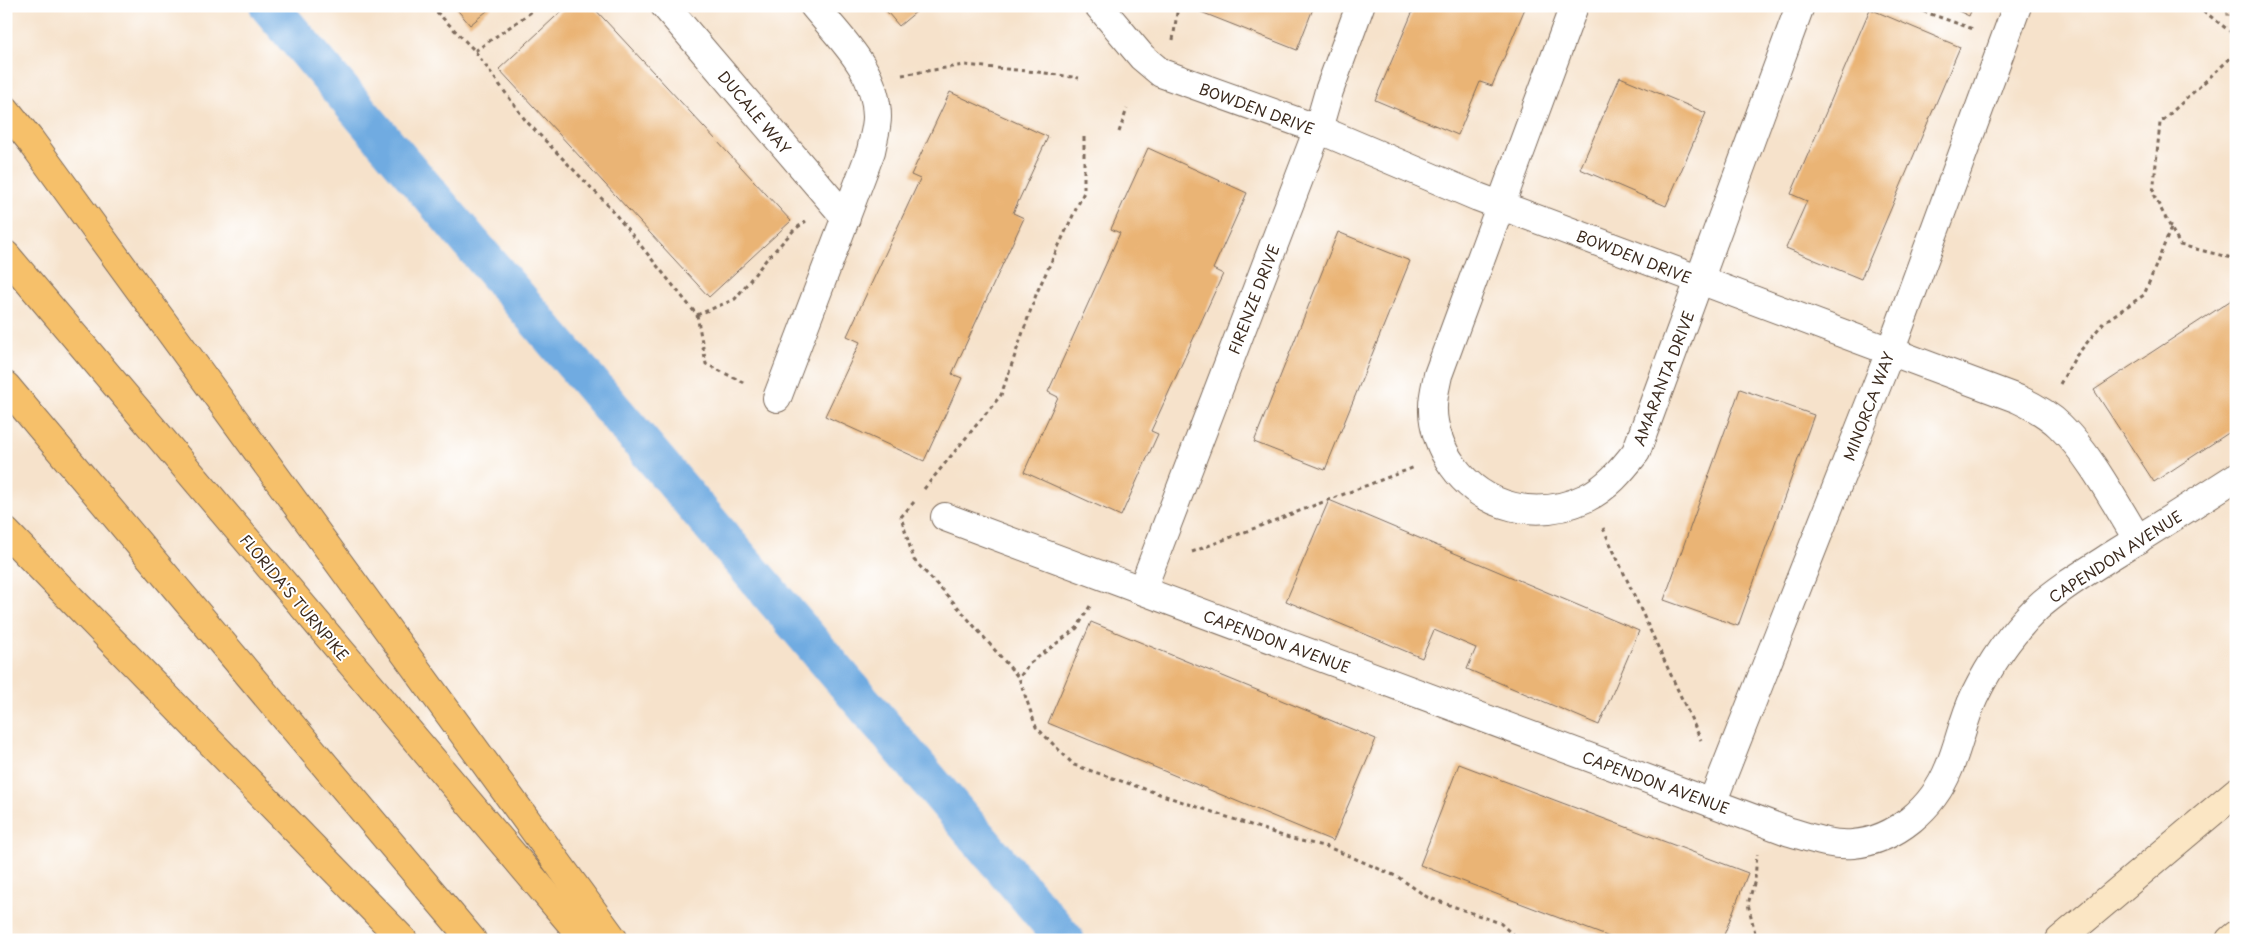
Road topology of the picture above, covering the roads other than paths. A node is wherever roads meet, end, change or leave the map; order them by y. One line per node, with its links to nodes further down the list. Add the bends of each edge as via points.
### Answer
1 (665, 6): 11 (street, DUCALE WAY)
2 (814, 6): 11 (street, via 861,62 872,85 877,117 871,151)
3 (1100, 6): 9 (street, BOWDEN DRIVE, via 1142,58 1161,73)
4 (1360, 6): 9 (street, FIRENZE DRIVE)
5 (1574, 6): 10 (street, AMARANTA DRIVE)
6 (1800, 6): 13 (street, AMARANTA DRIVE)
7 (2017, 6): 14 (street, MINORCA WAY)
8 (6, 110): 28 (highway)
9 (1318, 129): 10 (street, BOWDEN DRIVE); 21 (street, FIRENZE DRIVE)
10 (1500, 206): 13 (street, BOWDEN DRIVE); 13 (street, AMARANTA DRIVE, via 1438,375 1433,406 1444,453 1474,490 1493,501 1537,510 1564,506 1587,498 1623,469 1636,452)
11 (838, 210): 16 (street)
12 (6, 255): 27 (highway, FLORIDA'S TURNPIKE)
13 (1700, 281): 14 (street, BOWDEN DRIVE)
14 (1890, 352): 20 (street, BOWDEN DRIVE, via 2042,410 2079,448); 23 (street, MINORCA WAY)
15 (6, 386): 26 (highway)
16 (777, 398)
17 (2236, 477): 20 (street, CAPENDON AVENUE)
18 (944, 517): 21 (street, CAPENDON AVENUE)
19 (6, 532): 25 (highway)
20 (2138, 540): 23 (street, CAPENDON AVENUE, via 2068,584 2038,607 2015,631 1996,655 1974,698 1949,769 1937,792 1899,830 1872,841 1851,844 1820,841)
21 (1142, 590): 23 (street, CAPENDON AVENUE)
22 (2236, 792): 29 (main road)
23 (1712, 803)
24 (2236, 935): 30 (main road)
25 (403, 940)
26 (472, 940)
27 (584, 940)
28 (614, 940)
29 (2060, 940)
30 (2230, 940)

